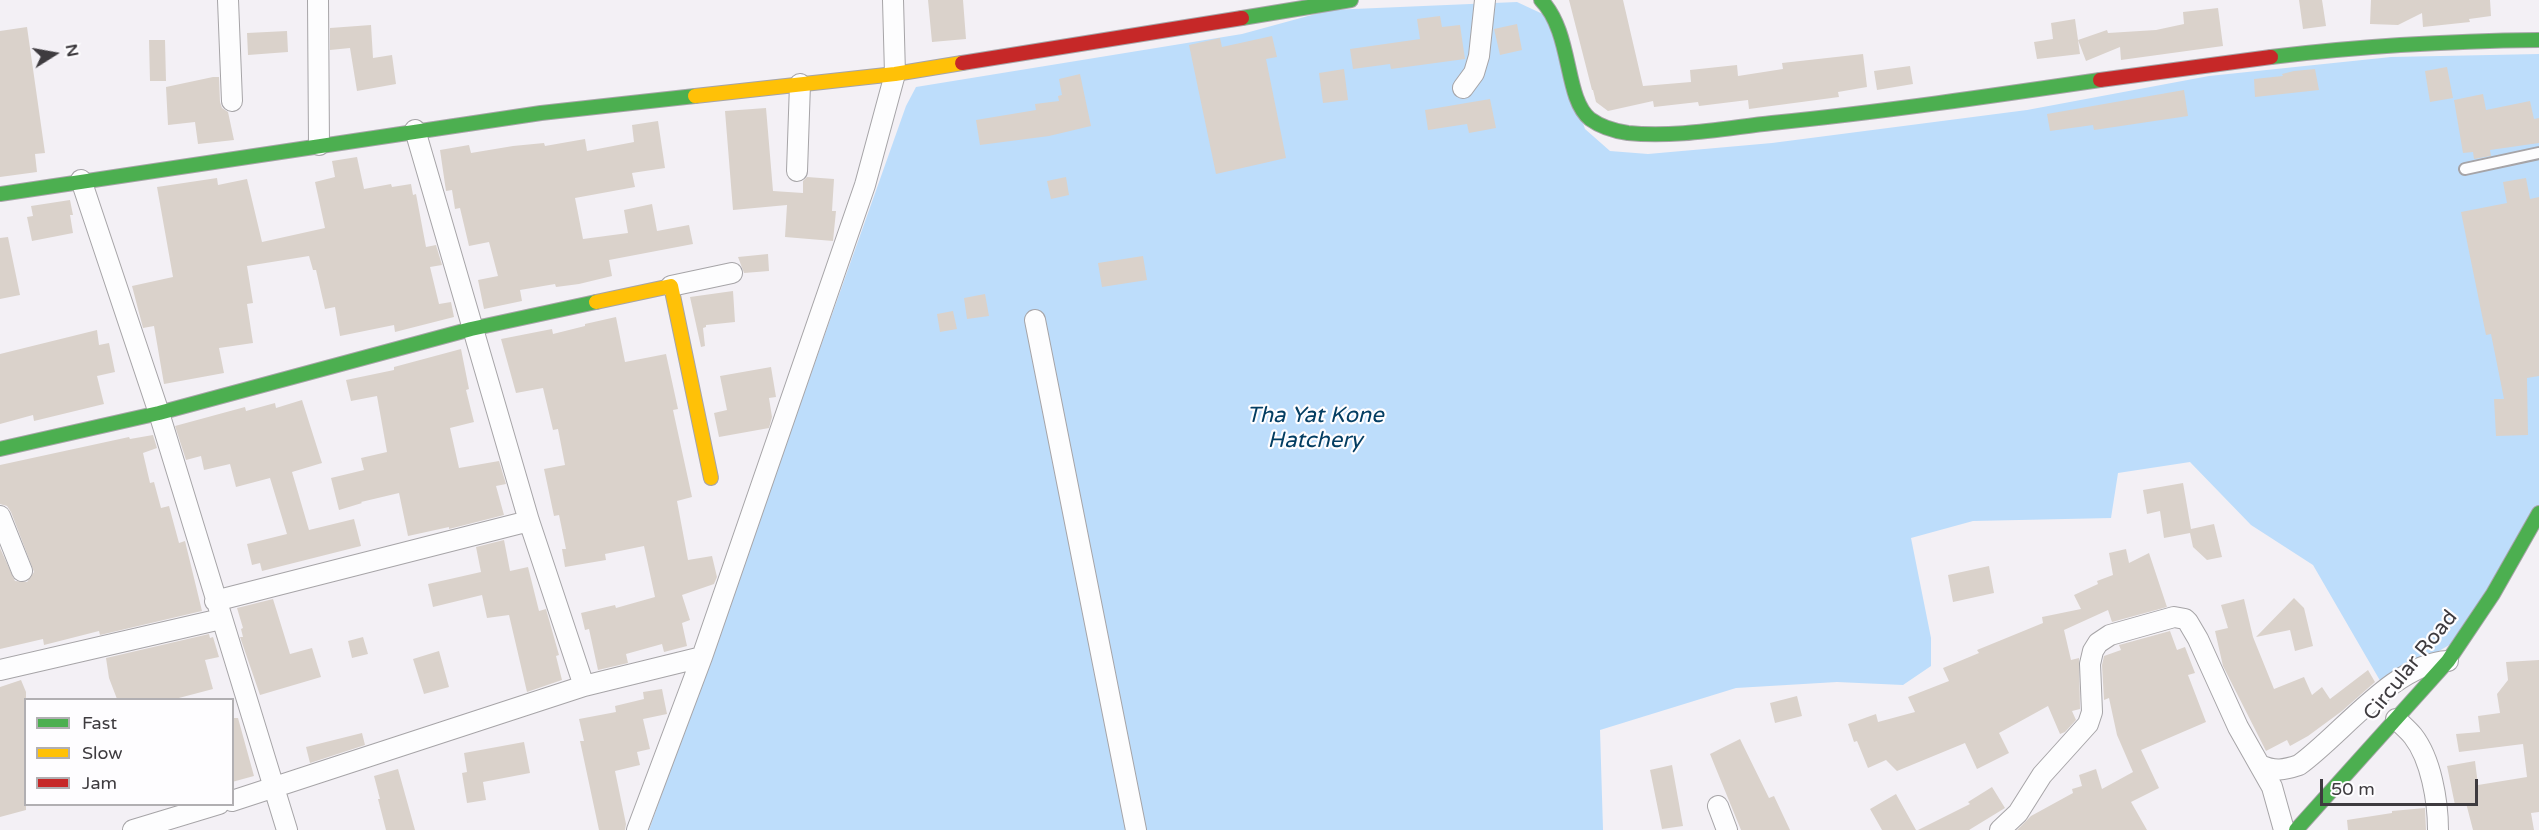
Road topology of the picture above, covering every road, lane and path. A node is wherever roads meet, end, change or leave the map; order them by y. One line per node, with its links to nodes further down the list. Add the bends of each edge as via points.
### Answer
1 (228, 0): 11 (street)
2 (318, 0): 13 (street)
3 (893, 0): 8 (street)
4 (1351, 0): 8 (street)
5 (1485, 0): 10 (street, via 1479,56 1474,73)
6 (1541, 0): 7 (street, via 1559,27 1579,107 1597,124 1629,133 1663,134 1797,122 2295,52 2452,40)
7 (2539, 40)
8 (895, 74): 9 (street); 32 (street, via 865,185)
9 (800, 84): 12 (street); 16 (street)
10 (1463, 88)
11 (232, 101)
12 (415, 130): 13 (street); 22 (street)
13 (319, 146): 17 (street)
14 (2539, 153): 15 (lane)
15 (2464, 169)
16 (797, 171)
17 (81, 180): 18 (street); 23 (street)
18 (0, 194)
19 (732, 273): 20 (street)
20 (671, 286): 22 (street); 25 (street)
21 (1035, 320): 45 (street)
22 (471, 329): 23 (street); 28 (street)
23 (159, 413): 24 (street); 31 (street)
24 (0, 449)
25 (711, 478)
26 (0, 516): 30 (street)
27 (2536, 518): 29 (street); 33 (street, Circular Road, via 2493,594)
28 (529, 521): 31 (street); 35 (street)
29 (2539, 547)
30 (22, 571)
31 (218, 610): 34 (street); 38 (street)
32 (702, 657): 35 (street); 44 (street)
33 (2448, 661): 36 (street, Circular Road); 37 (street, via 2433,662 2391,685 2299,765 2282,771)
34 (0, 670)
35 (584, 686): 38 (street)
36 (2396, 719): 49 (street, Circular Road); 50 (street, via 2413,736 2425,761)
37 (2260, 765): 47 (street, via 2188,622 2169,618 2098,643 2090,664 2093,701 2088,723 2042,774 2018,813); 48 (street, via 2272,787)
38 (274, 788): 39 (street); 43 (street)
39 (234, 800)
40 (212, 806): 42 (street)
41 (1718, 806): 46 (street)
42 (133, 830)
43 (286, 830)
44 (637, 830)
45 (1136, 830)
46 (1727, 830)
47 (2000, 830)
48 (2284, 830)
49 (2296, 830)
50 (2438, 830)

